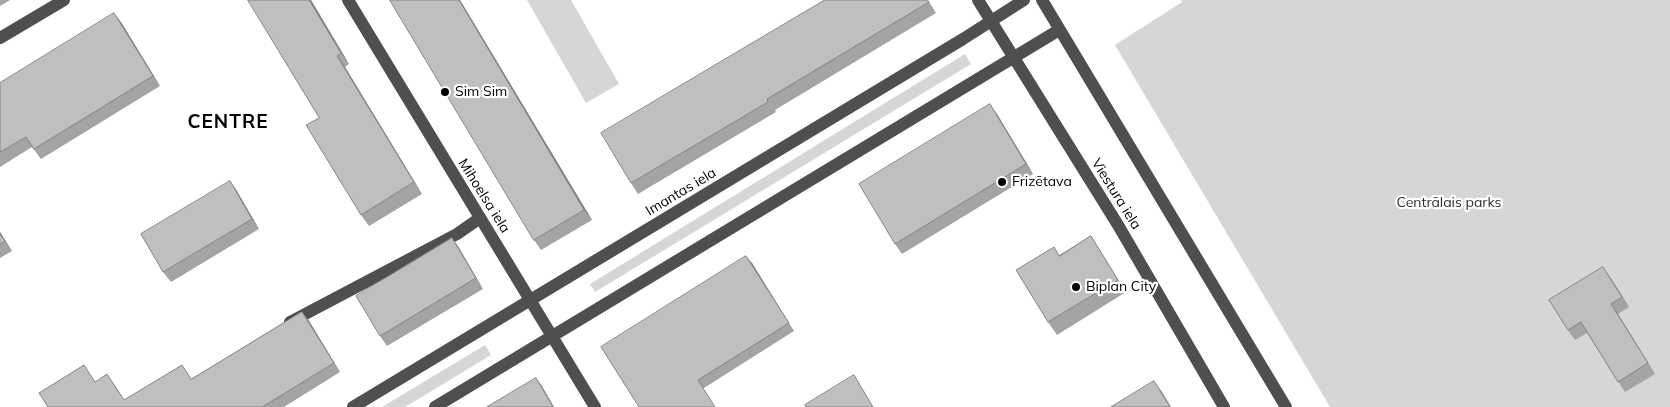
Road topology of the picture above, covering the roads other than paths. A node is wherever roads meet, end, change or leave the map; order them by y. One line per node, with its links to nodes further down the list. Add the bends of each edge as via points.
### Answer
1 (64, 0): 8 (street)
2 (348, 0): 10 (street, Mihoelsa iela)
3 (978, 0): 6 (street, Viestura iela)
4 (1024, 0): 6 (street, Imantas iela)
5 (1042, 0): 7 (street)
6 (992, 21): 9 (street, Viestura iela); 11 (street, Imantas iela)
7 (1059, 30): 9 (street); 18 (street)
8 (0, 38)
9 (1014, 57): 13 (street); 17 (street, Viestura iela, via 1118,224)
10 (480, 218): 11 (street, Mihoelsa iela); 12 (street, via 457,234)
11 (531, 300): 13 (street, Mihoelsa iela); 14 (street, Imantas iela)
12 (283, 326)
13 (552, 336): 15 (street); 16 (street, Mihoelsa iela)
14 (353, 407)
15 (435, 407)
16 (595, 407)
17 (1224, 407)
18 (1286, 407)

